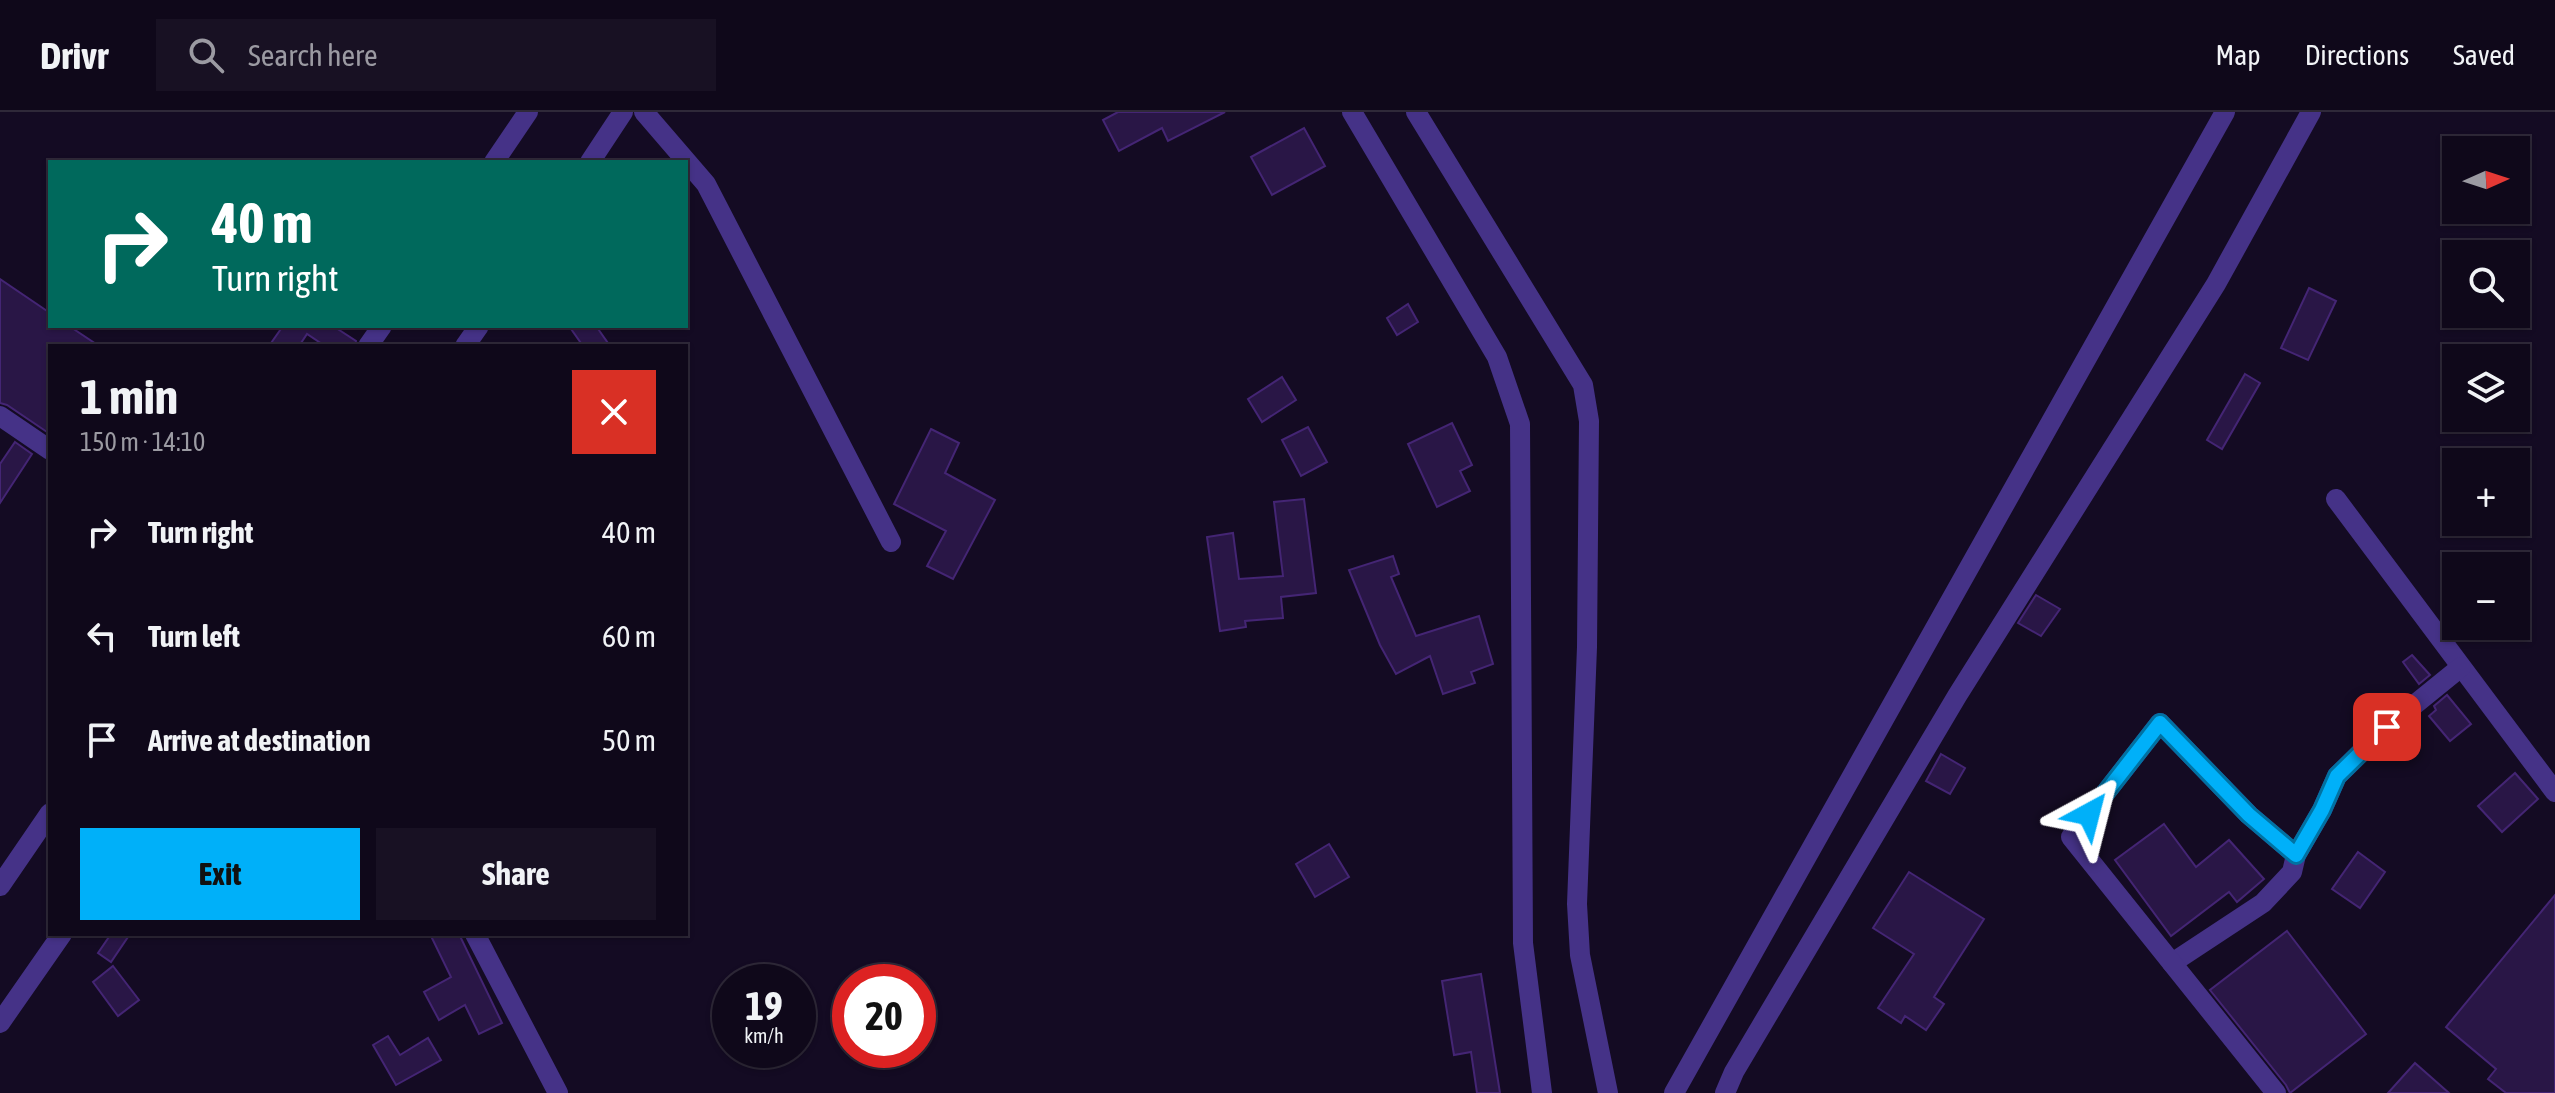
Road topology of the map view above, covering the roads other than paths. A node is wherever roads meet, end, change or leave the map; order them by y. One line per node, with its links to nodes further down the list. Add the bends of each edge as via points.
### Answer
1 (528, 112): 8 (street)
2 (623, 112): 9 (street)
3 (644, 112): 10 (street)
4 (1352, 112): 26 (street, via 1497,357 1520,424 1523,943)
5 (1416, 112): 27 (street, via 1583,385 1589,421 1587,632 1577,904 1580,955)
6 (2225, 112): 28 (street)
7 (2311, 112): 29 (street, via 2216,284 1957,696)
8 (495, 160)
9 (591, 160)
10 (685, 160)
11 (688, 163): 15 (street, via 706,184)
12 (0, 416): 13 (street)
13 (48, 449)
14 (2336, 499): 16 (street)
15 (891, 542)
16 (2461, 667): 17 (street); 19 (street, via 2337,776)
17 (2555, 792)
18 (48, 816): 20 (street)
19 (2296, 855): 23 (street, via 2292,872 2263,903); 23 (street, via 2249,815 2160,723 2071,837)
20 (0, 886)
21 (61, 936): 24 (street)
22 (476, 936): 25 (street)
23 (2172, 963): 30 (street)
24 (0, 1023)
25 (558, 1093)
26 (1542, 1093)
27 (1608, 1093)
28 (1674, 1093)
29 (1725, 1093)
30 (2276, 1093)

